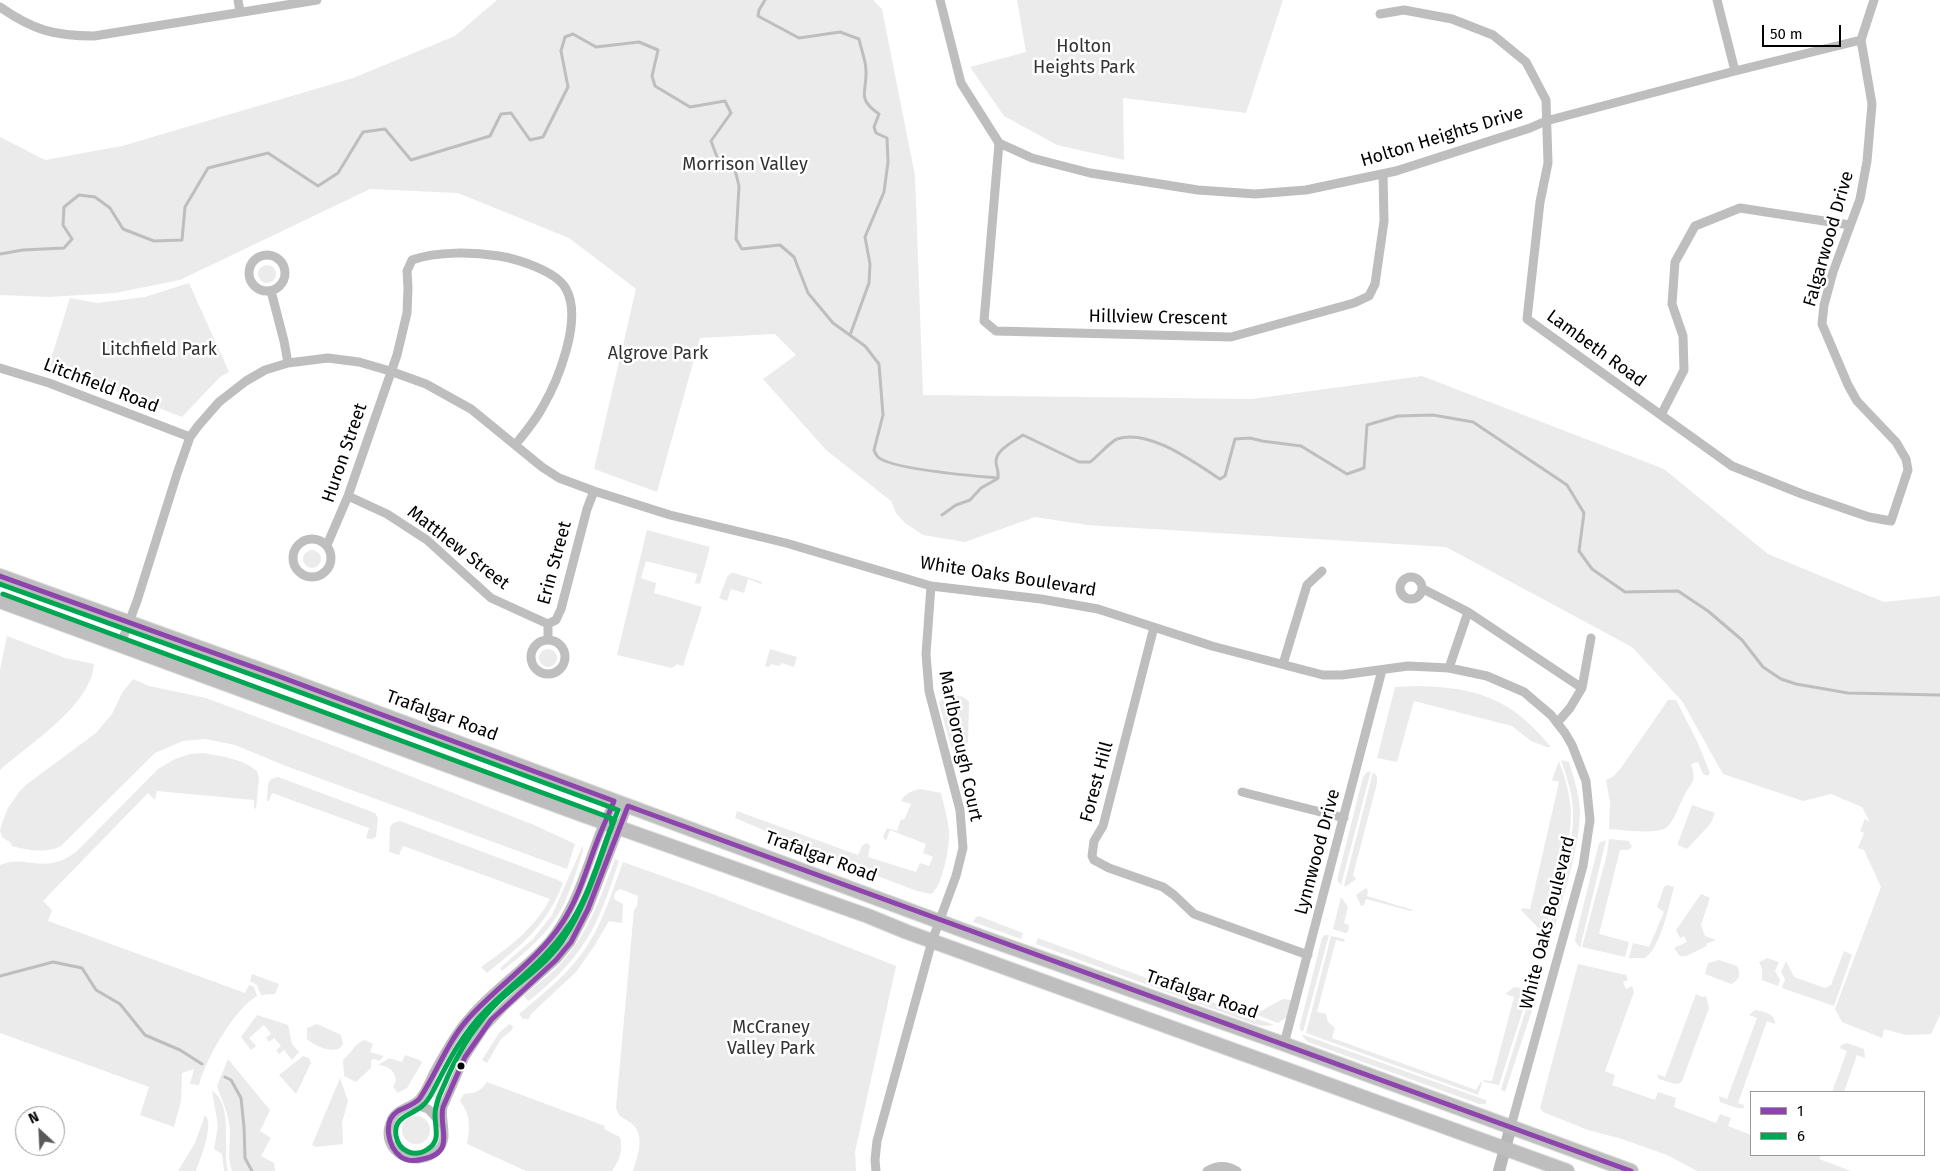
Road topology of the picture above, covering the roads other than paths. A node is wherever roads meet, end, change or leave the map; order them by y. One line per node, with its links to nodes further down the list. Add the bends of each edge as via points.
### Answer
1 (238, 0): 7 (street)
2 (318, 0): 7 (street)
3 (940, 0): 12 (street, via 961,83)
4 (1718, 0): 10 (street)
5 (1874, 0): 9 (street, Falgarwood Drive)
6 (0, 7): 7 (street, via 22,22 68,36 94,36)
7 (240, 12)
8 (1380, 14): 11 (street, Lambeth Road, via 1404,10 1452,19 1493,35 1526,62 1546,100)
9 (1861, 40): 10 (street, Holton Heights Drive); 14 (street, Falgarwood Drive, via 1872,104 1867,161 1860,199)
10 (1735, 71): 11 (street, Holton Heights Drive)
11 (1546, 121): 13 (street, Holton Heights Drive); 19 (street, Lambeth Road, via 1548,163 1540,202 1527,320)
12 (999, 143): 13 (street, Holton Heights Drive, via 1032,158 1090,173 1198,190 1255,194 1306,190); 13 (street, Hillview Crescent, via 984,321 996,331 1231,336 1354,303 1369,296 1375,284 1384,221)
13 (1383, 174)
14 (1850, 226): 19 (street, via 1740,208 1695,226 1675,262 1672,304 1683,336 1684,370); 24 (street, Falgarwood Drive, via 1826,297 1822,324 1857,401 1896,442 1906,459 1908,470)
15 (271, 291): 15 (street, via 281,284 285,273 277,258 259,257 251,265 250,276 259,289); 16 (street)
16 (288, 363): 18 (street, White Oaks Boulevard, via 328,358); 20 (street, White Oaks Boulevard, via 246,381 220,402)
17 (0, 368): 20 (street, Litchfield Road, via 49,383)
18 (390, 371): 21 (street, White Oaks Boulevard, via 448,395); 21 (street, Huron Street, via 407,313 407,270 412,260 477,253 515,258 553,276 566,288 572,304 572,321 560,373 542,410); 23 (street, Huron Street)
19 (1661, 415): 24 (street, Lambeth Road, via 1732,466 1802,494 1869,517)
20 (190, 437): 32 (street, White Oaks Boulevard)
21 (515, 445): 22 (street, White Oaks Boulevard, via 560,478)
22 (594, 491): 28 (street, White Oaks Boulevard); 33 (street, Erin Street, via 561,609 556,620)
23 (348, 496): 25 (street, Huron Street); 33 (street, Matthew Street, via 387,514 427,540 491,598)
24 (1891, 521)
25 (327, 545): 25 (street, Huron Street, via 315,539 303,541 293,557 296,570 313,578 325,574 331,563)
26 (1322, 571): 38 (street, via 1307,585)
27 (0, 576): 32 (main road, Trafalgar Road)
28 (931, 586): 34 (street, White Oaks Boulevard, via 1098,609); 49 (street, Marlborough Court, via 926,672 963,828 963,848 956,876)
29 (1423, 589): 31 (street)
30 (0, 601): 37 (main road)
31 (1468, 612): 39 (street); 41 (street)
32 (129, 623): 37 (street, White Oaks Boulevard); 44 (main road, Trafalgar Road)
33 (548, 624): 36 (street, Erin Street)
34 (1154, 627): 38 (street, White Oaks Boulevard); 51 (street, Forest Hill, via 1103,826 1094,841 1092,856 1109,868 1162,887 1194,914)
35 (1591, 638): 41 (street)
36 (548, 640)
37 (120, 646): 47 (main road)
38 (1283, 664): 40 (street, White Oaks Boulevard, via 1342,676)
39 (1449, 668): 40 (street, White Oaks Boulevard, via 1408,666); 42 (street, White Oaks Boulevard, via 1487,676 1524,692)
40 (1382, 670): 46 (street, Lynnwood Drive)
41 (1582, 688): 42 (street)
42 (1557, 723): 55 (street, White Oaks Boulevard, via 1572,745 1586,781 1589,832 1583,866)
43 (1242, 792): 46 (street)
44 (614, 802): 45 (main road, Trafalgar Road); 47 (street)
45 (628, 806): 48 (street); 49 (main road, Trafalgar Road)
46 (1344, 818): 51 (street, Lynnwood Drive)
47 (605, 822): 48 (main road); 53 (street, via 582,882 562,922 539,952 466,1021 422,1096)
48 (619, 828): 50 (main road); 54 (street, via 576,934 564,952 505,1006 478,1037 448,1092 441,1115)
49 (938, 921): 50 (street, Marlborough Court); 52 (main road, Trafalgar Road)
50 (932, 941): 56 (main road); 57 (street, Marlborough Court, via 877,1141)
51 (1308, 955): 52 (street, Lynnwood Drive)
52 (1284, 1044): 55 (main road, Trafalgar Road)
53 (414, 1104): 54 (street, via 428,1109); 54 (street, via 396,1112 388,1129 391,1145 402,1158 420,1161 436,1153 443,1144)
54 (442, 1124)
55 (1511, 1126): 56 (street, White Oaks Boulevard); 62 (main road, Trafalgar Road)
56 (1505, 1148): 60 (street, White Oaks Boulevard); 61 (main road)
57 (876, 1171)
58 (1207, 1171): 59 (street, via 1224,1166)
59 (1237, 1171)
60 (1499, 1171)
61 (1567, 1171)
62 (1631, 1171)

